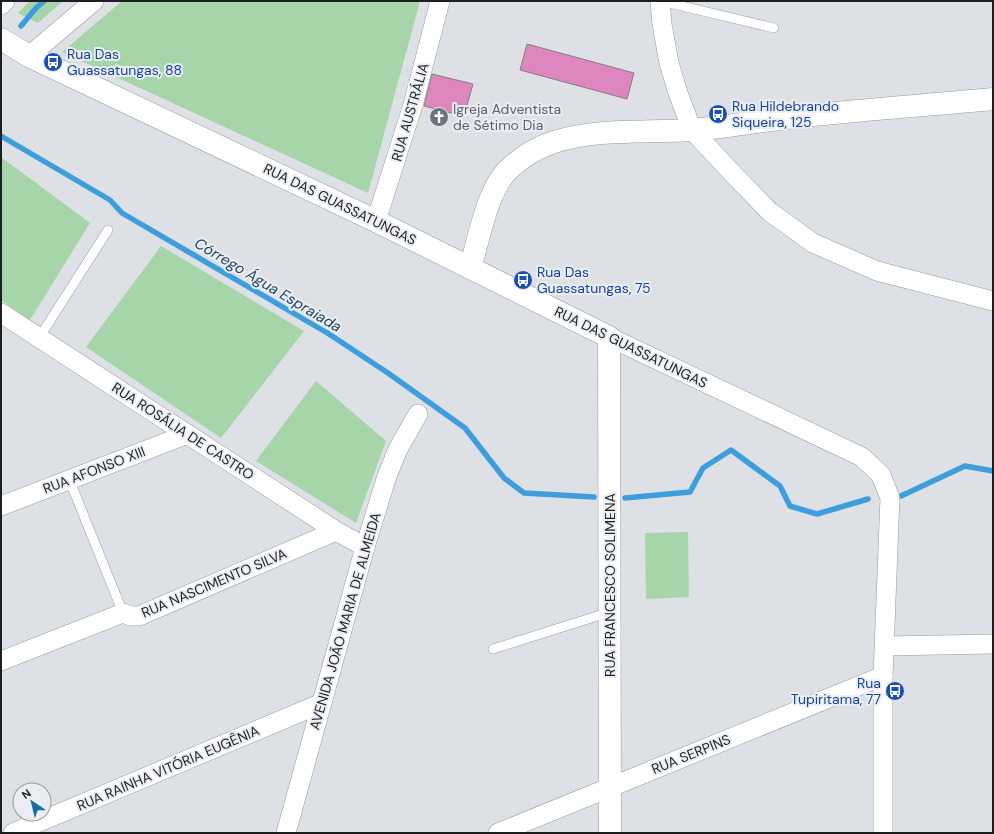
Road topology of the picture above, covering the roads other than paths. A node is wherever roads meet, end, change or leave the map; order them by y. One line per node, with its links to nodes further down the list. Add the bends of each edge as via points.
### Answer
1 (5, 1): 5 (street)
2 (94, 1): 8 (street)
3 (440, 1): 11 (street, RUA AUSTRÁLIA, via 413,105)
4 (660, 1): 6 (lane); 10 (street, via 669,63)
5 (1, 5)
6 (774, 28)
7 (1, 39): 8 (street, RUA DAS GUASSATUNGAS)
8 (29, 56): 11 (street, RUA DAS GUASSATUNGAS)
9 (993, 99): 10 (street, via 805,116)
10 (692, 130): 13 (street, via 627,131 584,136 554,142 535,150 505,173 495,189); 14 (street, via 770,212 813,243 877,272)
11 (376, 221): 13 (street, RUA DAS GUASSATUNGAS)
12 (108, 230): 17 (lane)
13 (470, 268): 16 (street, RUA DAS GUASSATUNGAS)
14 (993, 301)
15 (1, 313): 17 (street, RUA ROSÁLIA DE CASTRO)
16 (609, 337): 24 (street, RUA FRANCESCO SOLIMENA); 27 (street, RUA DAS GUASSATUNGAS, via 862,457 881,475 890,498)
17 (39, 338): 19 (street, RUA ROSÁLIA DE CASTRO)
18 (418, 414): 23 (street, AVENIDA JOÃO MARIA DE ALMEIDA, via 398,449 387,476)
19 (188, 434): 20 (street, RUA AFONSO XIII); 22 (street, RUA ROSÁLIA DE CASTRO)
20 (69, 479): 21 (street, RUA AFONSO XIII); 25 (lane)
21 (1, 506)
22 (336, 531): 23 (street, RUA ROSÁLIA DE CASTRO); 25 (street, RUA NASCIMENTO SILVA, via 140,616)
23 (365, 547): 31 (street, AVENIDA JOÃO MARIA DE ALMEIDA)
24 (610, 612): 28 (lane); 32 (street, RUA FRANCESCO SOLIMENA)
25 (123, 613): 29 (street, RUA NASCIMENTO SILVA)
26 (993, 644): 27 (street)
27 (885, 646): 30 (street, RUA DAS GUASSATUNGAS)
28 (493, 649)
29 (1, 661)
30 (883, 676): 32 (street, RUA SERPINS); 37 (street, RUA DAS GUASSATUNGAS)
31 (322, 702): 33 (street, RUA RAINHA VITÓRIA EUGÊNIA); 34 (street, AVENIDA JOÃO MARIA DE ALMEIDA)
32 (610, 787): 35 (street, RUA SERPINS); 36 (street, RUA FRANCESCO SOLIMENA)
33 (13, 833)
34 (286, 833)
35 (498, 833)
36 (610, 833)
37 (883, 833)

